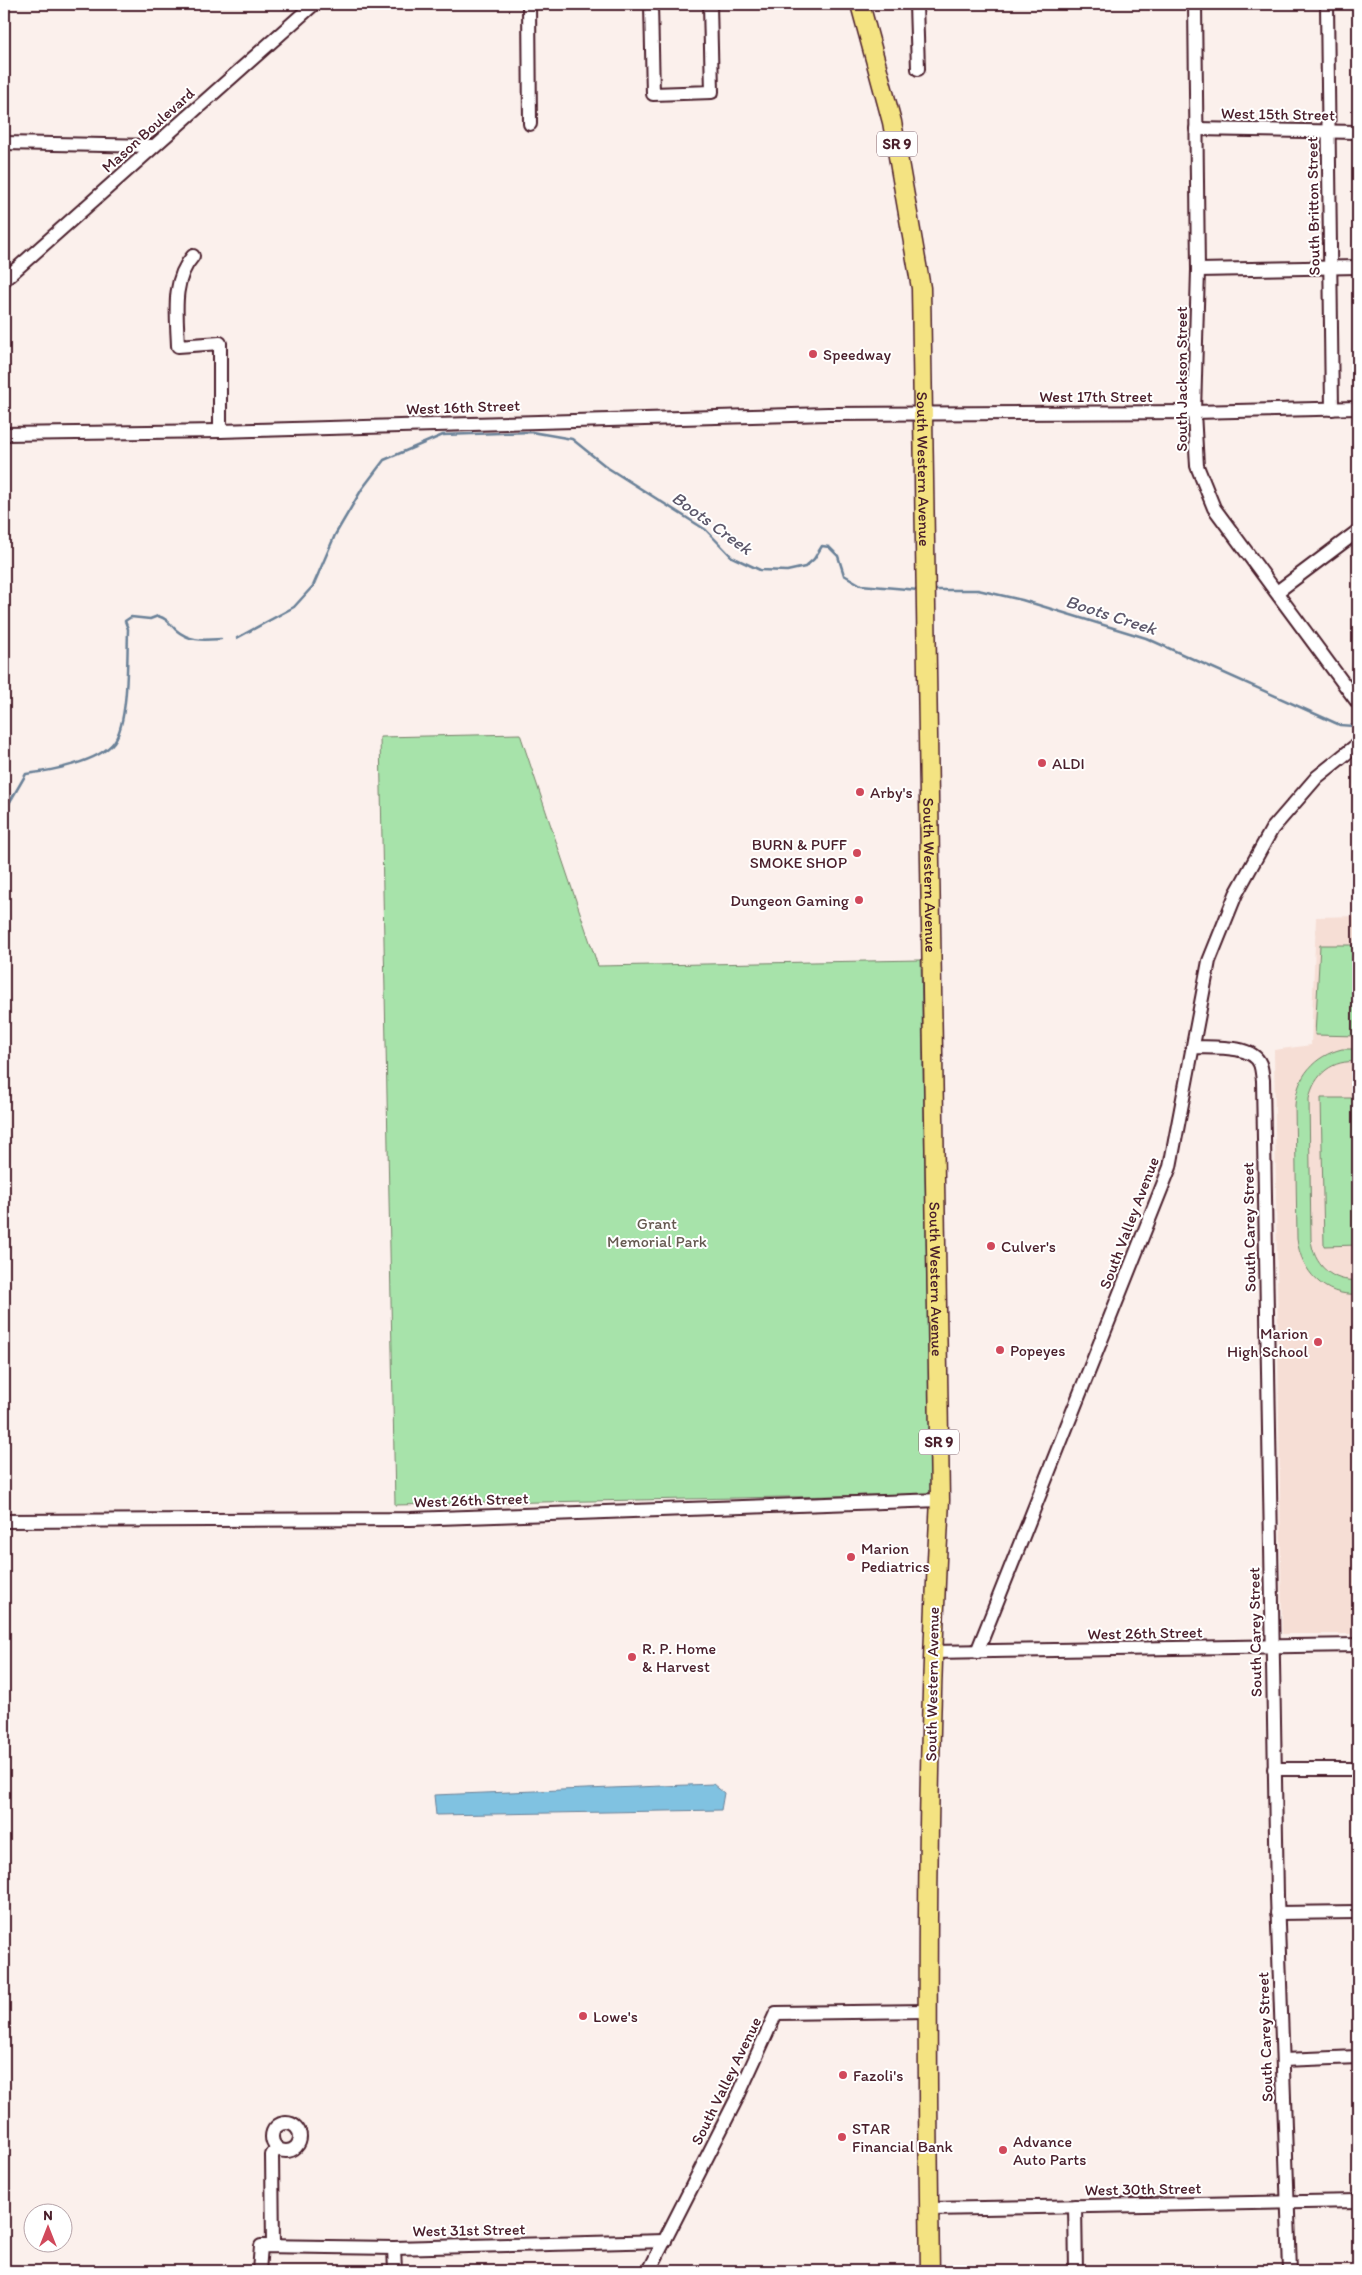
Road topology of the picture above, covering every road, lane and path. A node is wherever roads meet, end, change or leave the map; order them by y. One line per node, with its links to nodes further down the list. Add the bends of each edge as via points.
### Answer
1 (314, 4): 15 (street, Mason Boulevard)
2 (530, 4): 10 (street)
3 (651, 4): 4 (street, via 653,94 712,92)
4 (710, 4)
5 (860, 4): 24 (highway, South Western Avenue / SR 9, via 892,122 921,288)
6 (916, 4): 9 (street)
7 (1195, 4): 11 (street, South Jackson Street)
8 (1327, 4): 12 (street, South Britton Street)
9 (918, 69)
10 (530, 124)
11 (1196, 129): 12 (street, West 15th Street); 19 (street, South Jackson Street)
12 (1329, 132): 13 (street, West 15th Street); 18 (street, South Britton Street)
13 (1358, 132)
14 (4, 143): 15 (street)
15 (154, 146): 20 (street, Mason Boulevard)
16 (193, 256): 25 (street, via 183,267 179,280 178,346 220,343)
17 (1358, 267): 18 (street)
18 (1330, 268): 19 (street); 21 (street, South Britton Street)
19 (1198, 270): 23 (street, South Jackson Street)
20 (6, 275)
21 (1332, 408): 22 (street, West 17th Street); 23 (street, West 17th Street)
22 (1358, 408)
23 (1194, 412): 24 (street, West 17th Street); 28 (street, South Jackson Street, via 1197,466 1214,508)
24 (924, 413): 25 (street, West 16th Street); 32 (highway, South Western Avenue / SR 9)
25 (220, 431): 26 (street, West 16th Street)
26 (4, 434)
27 (1358, 532): 28 (street)
28 (1277, 592): 29 (street, South Jackson Street)
29 (1358, 703)
30 (1358, 744): 31 (street, South Valley Avenue, via 1317,778 1272,830 1236,894 1209,961)
31 (1194, 1047): 35 (street, South Carey Street, via 1234,1048 1250,1053 1260,1063); 37 (street, South Valley Avenue, via 1170,1166)
32 (940, 1500): 33 (street, West 26th Street, via 411,1519); 36 (highway, South Western Avenue / SR 9)
33 (4, 1521)
34 (1358, 1645): 35 (street, West 26th Street)
35 (1272, 1647): 37 (street, West 26th Street); 38 (street, South Carey Street)
36 (931, 1652): 37 (street, West 26th Street); 42 (highway, South Western Avenue / SR 9)
37 (978, 1652)
38 (1274, 1769): 39 (street); 40 (street, South Carey Street)
39 (1358, 1769)
40 (1277, 1912): 41 (street); 44 (street, South Carey Street)
41 (1358, 1912)
42 (928, 2011): 49 (highway, South Western Avenue / SR 9); 50 (street, South Valley Avenue, via 776,2013 739,2094)
43 (1358, 2057): 44 (street)
44 (1283, 2060): 47 (street, South Carey Street)
45 (277, 2148): 51 (street, via 272,2155)
46 (1358, 2201): 47 (street, West 30th Street)
47 (1287, 2203): 48 (street, West 30th Street); 58 (street, South Carey Street)
48 (1075, 2206): 49 (street, West 30th Street); 57 (street)
49 (929, 2209): 56 (highway, South Western Avenue / SR 9)
50 (664, 2241): 52 (street, West 31st Street); 55 (street, South Valley Avenue)
51 (274, 2246): 52 (street, West 31st Street); 53 (street, via 261,2246)
52 (394, 2248): 54 (street)
53 (259, 2271)
54 (395, 2271)
55 (648, 2271)
56 (930, 2271)
57 (1076, 2271)
58 (1290, 2271)

